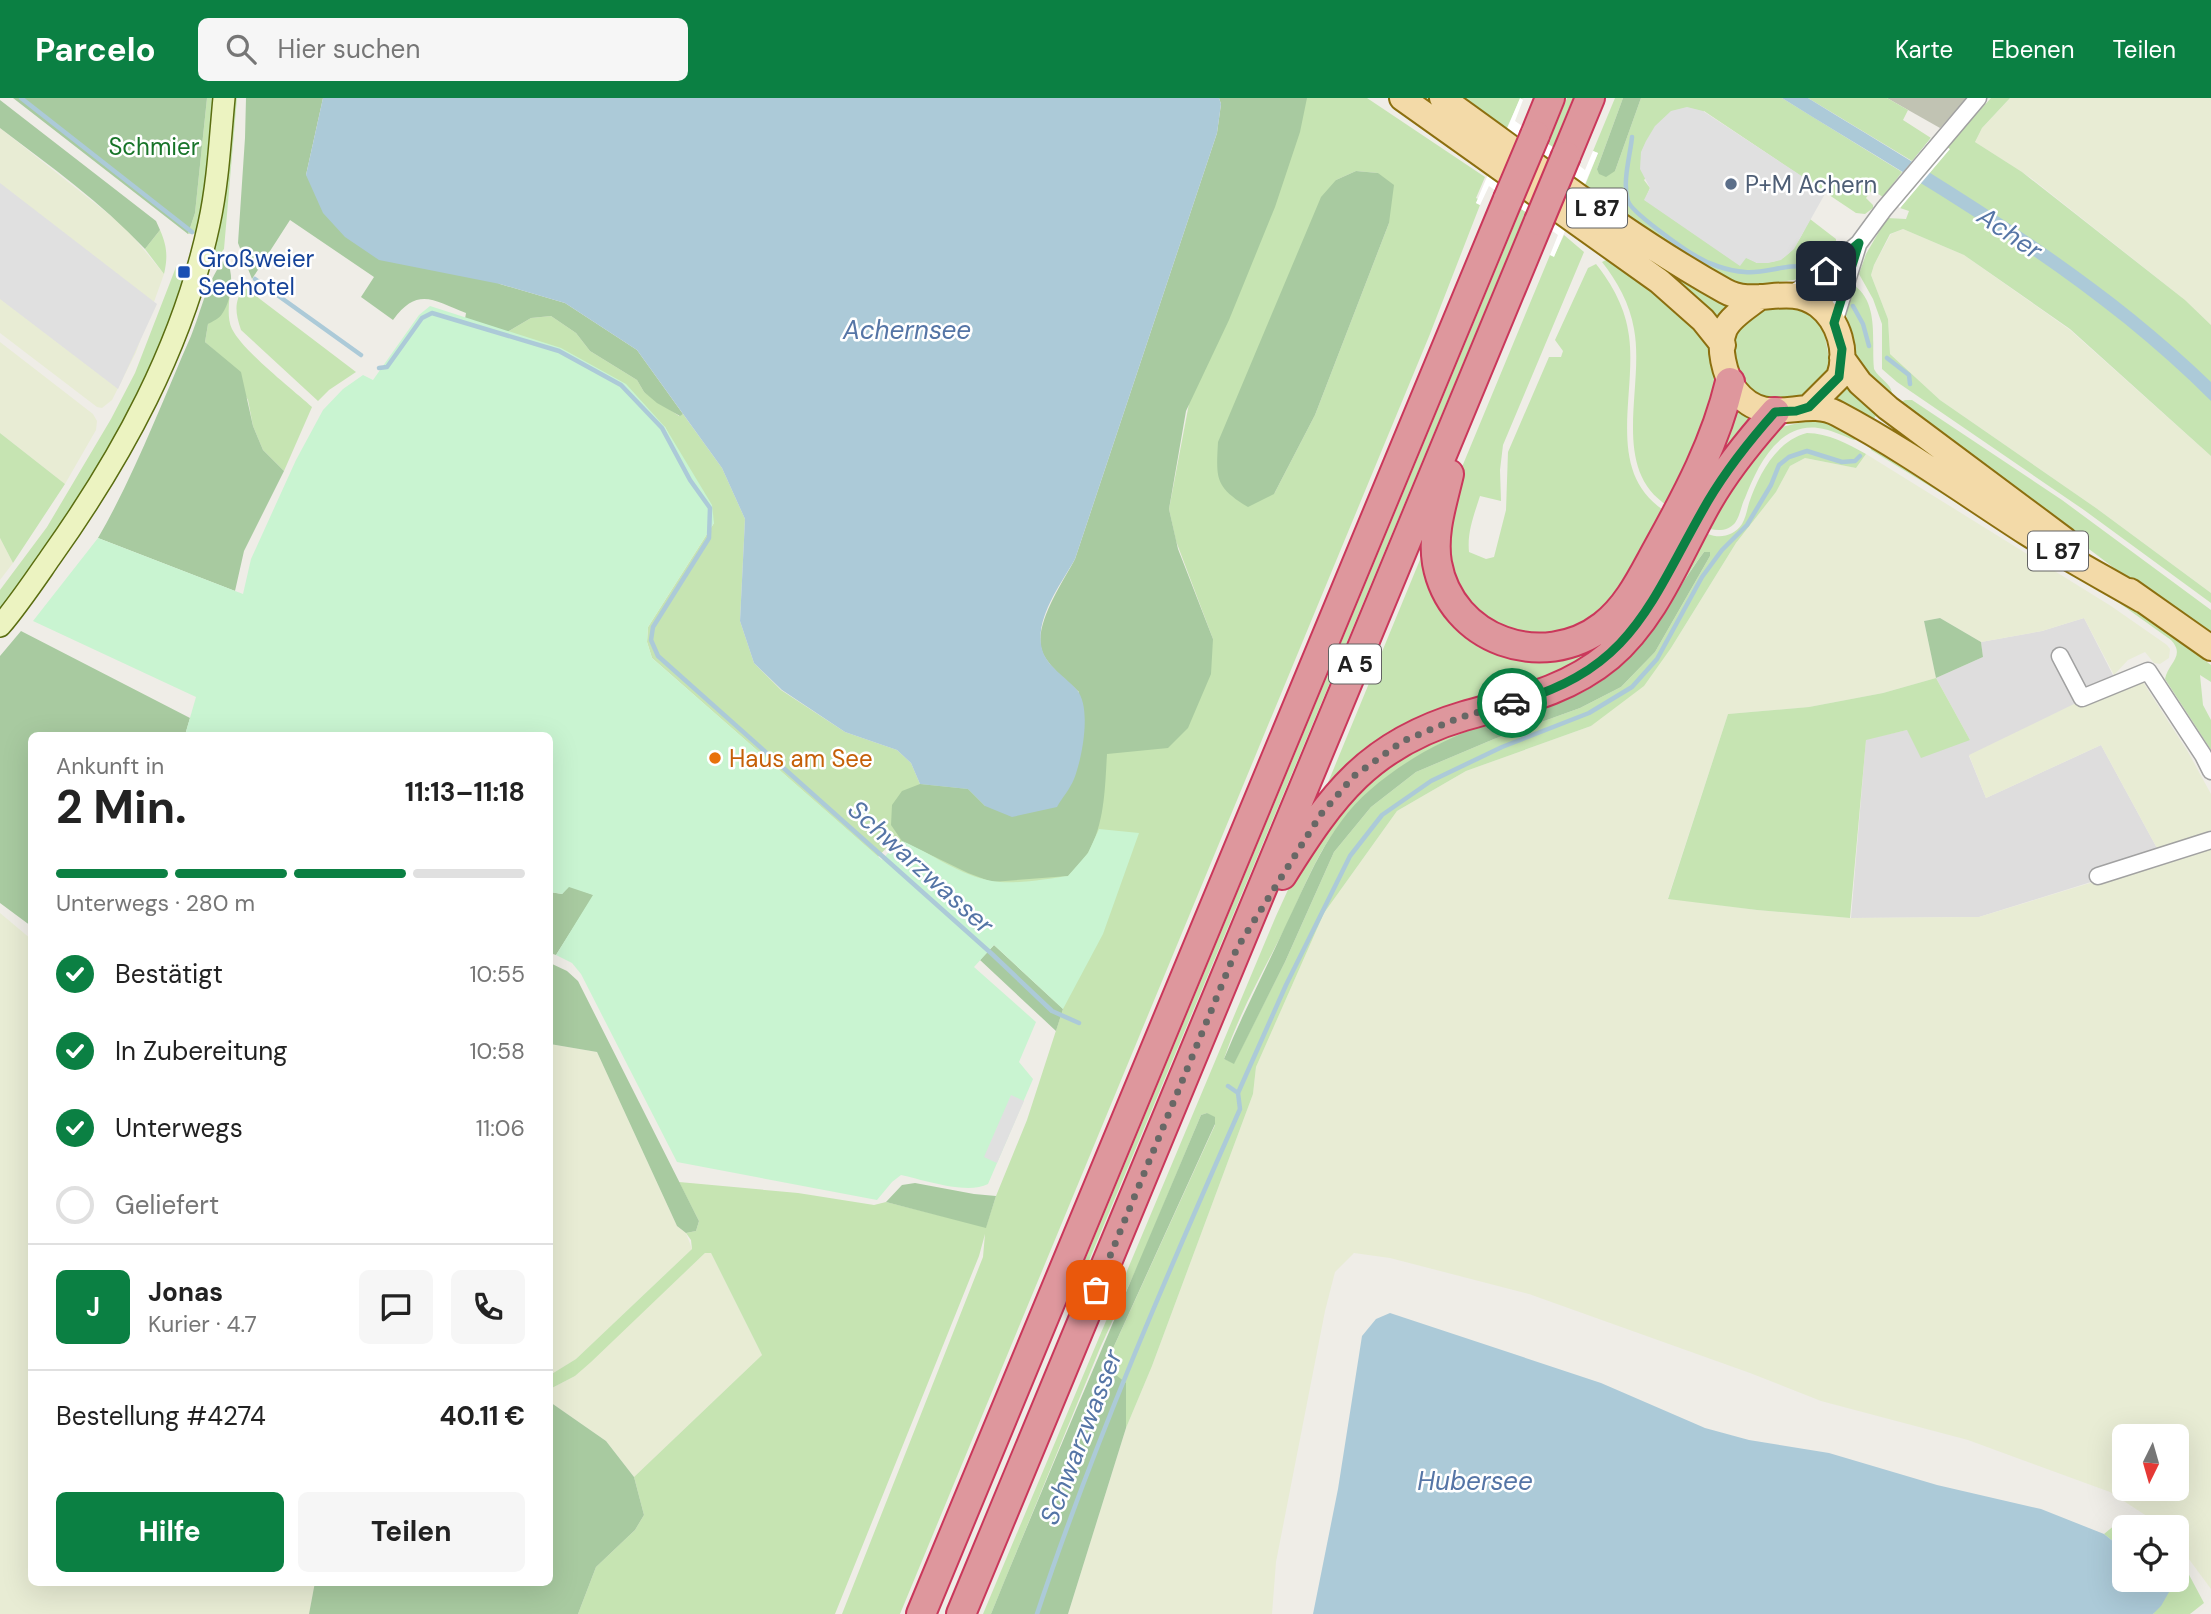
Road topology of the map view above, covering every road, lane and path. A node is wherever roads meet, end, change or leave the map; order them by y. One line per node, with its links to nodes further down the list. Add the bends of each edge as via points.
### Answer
1 (224, 98): 19 (street, via 209,225 182,318 119,453 88,505)
2 (1402, 98): 11 (main road, L 87, via 1659,281 1703,320)
3 (1442, 98): 9 (main road, L 87, via 1675,261 1733,295)
4 (1550, 98): 26 (highway, A 5, bridge)
5 (1590, 98): 13 (highway, A 5, bridge)
6 (1978, 98): 7 (street)
7 (1859, 243): 8 (street); 10 (street)
8 (1792, 294): 9 (main road); 10 (main road, via 1814,302)
9 (1760, 297): 11 (main road, via 1726,327)
10 (1834, 323): 12 (main road)
11 (1723, 345): 14 (main road)
12 (1842, 358): 15 (main road, via 1839,377); 18 (main road, L 87, via 1860,383 1888,408)
13 (1472, 381): 17 (highway, via 1435,543 1449,596 1475,625 1503,642 1524,647 1547,648 1581,640 1606,623 1629,598); 25 (highway, A 5)
14 (1730, 382): 16 (main road, via 1747,401); 17 (highway)
15 (1809, 407): 16 (main road); 18 (main road, L 87, via 1828,409 1872,432 2029,534)
16 (1775, 412): 17 (highway)
17 (1686, 519): 25 (highway, via 1642,619 1611,654 1547,693 1461,717 1383,753 1330,802)
18 (2142, 600): 20 (main road, L 87)
19 (0, 626)
20 (2211, 648)
21 (2060, 656): 22 (street, via 2082,698 2148,671)
22 (2211, 771)
23 (2211, 840): 24 (street)
24 (2098, 876)
25 (1237, 948): 27 (highway, A 5)
26 (921, 1614)
27 (961, 1614)

